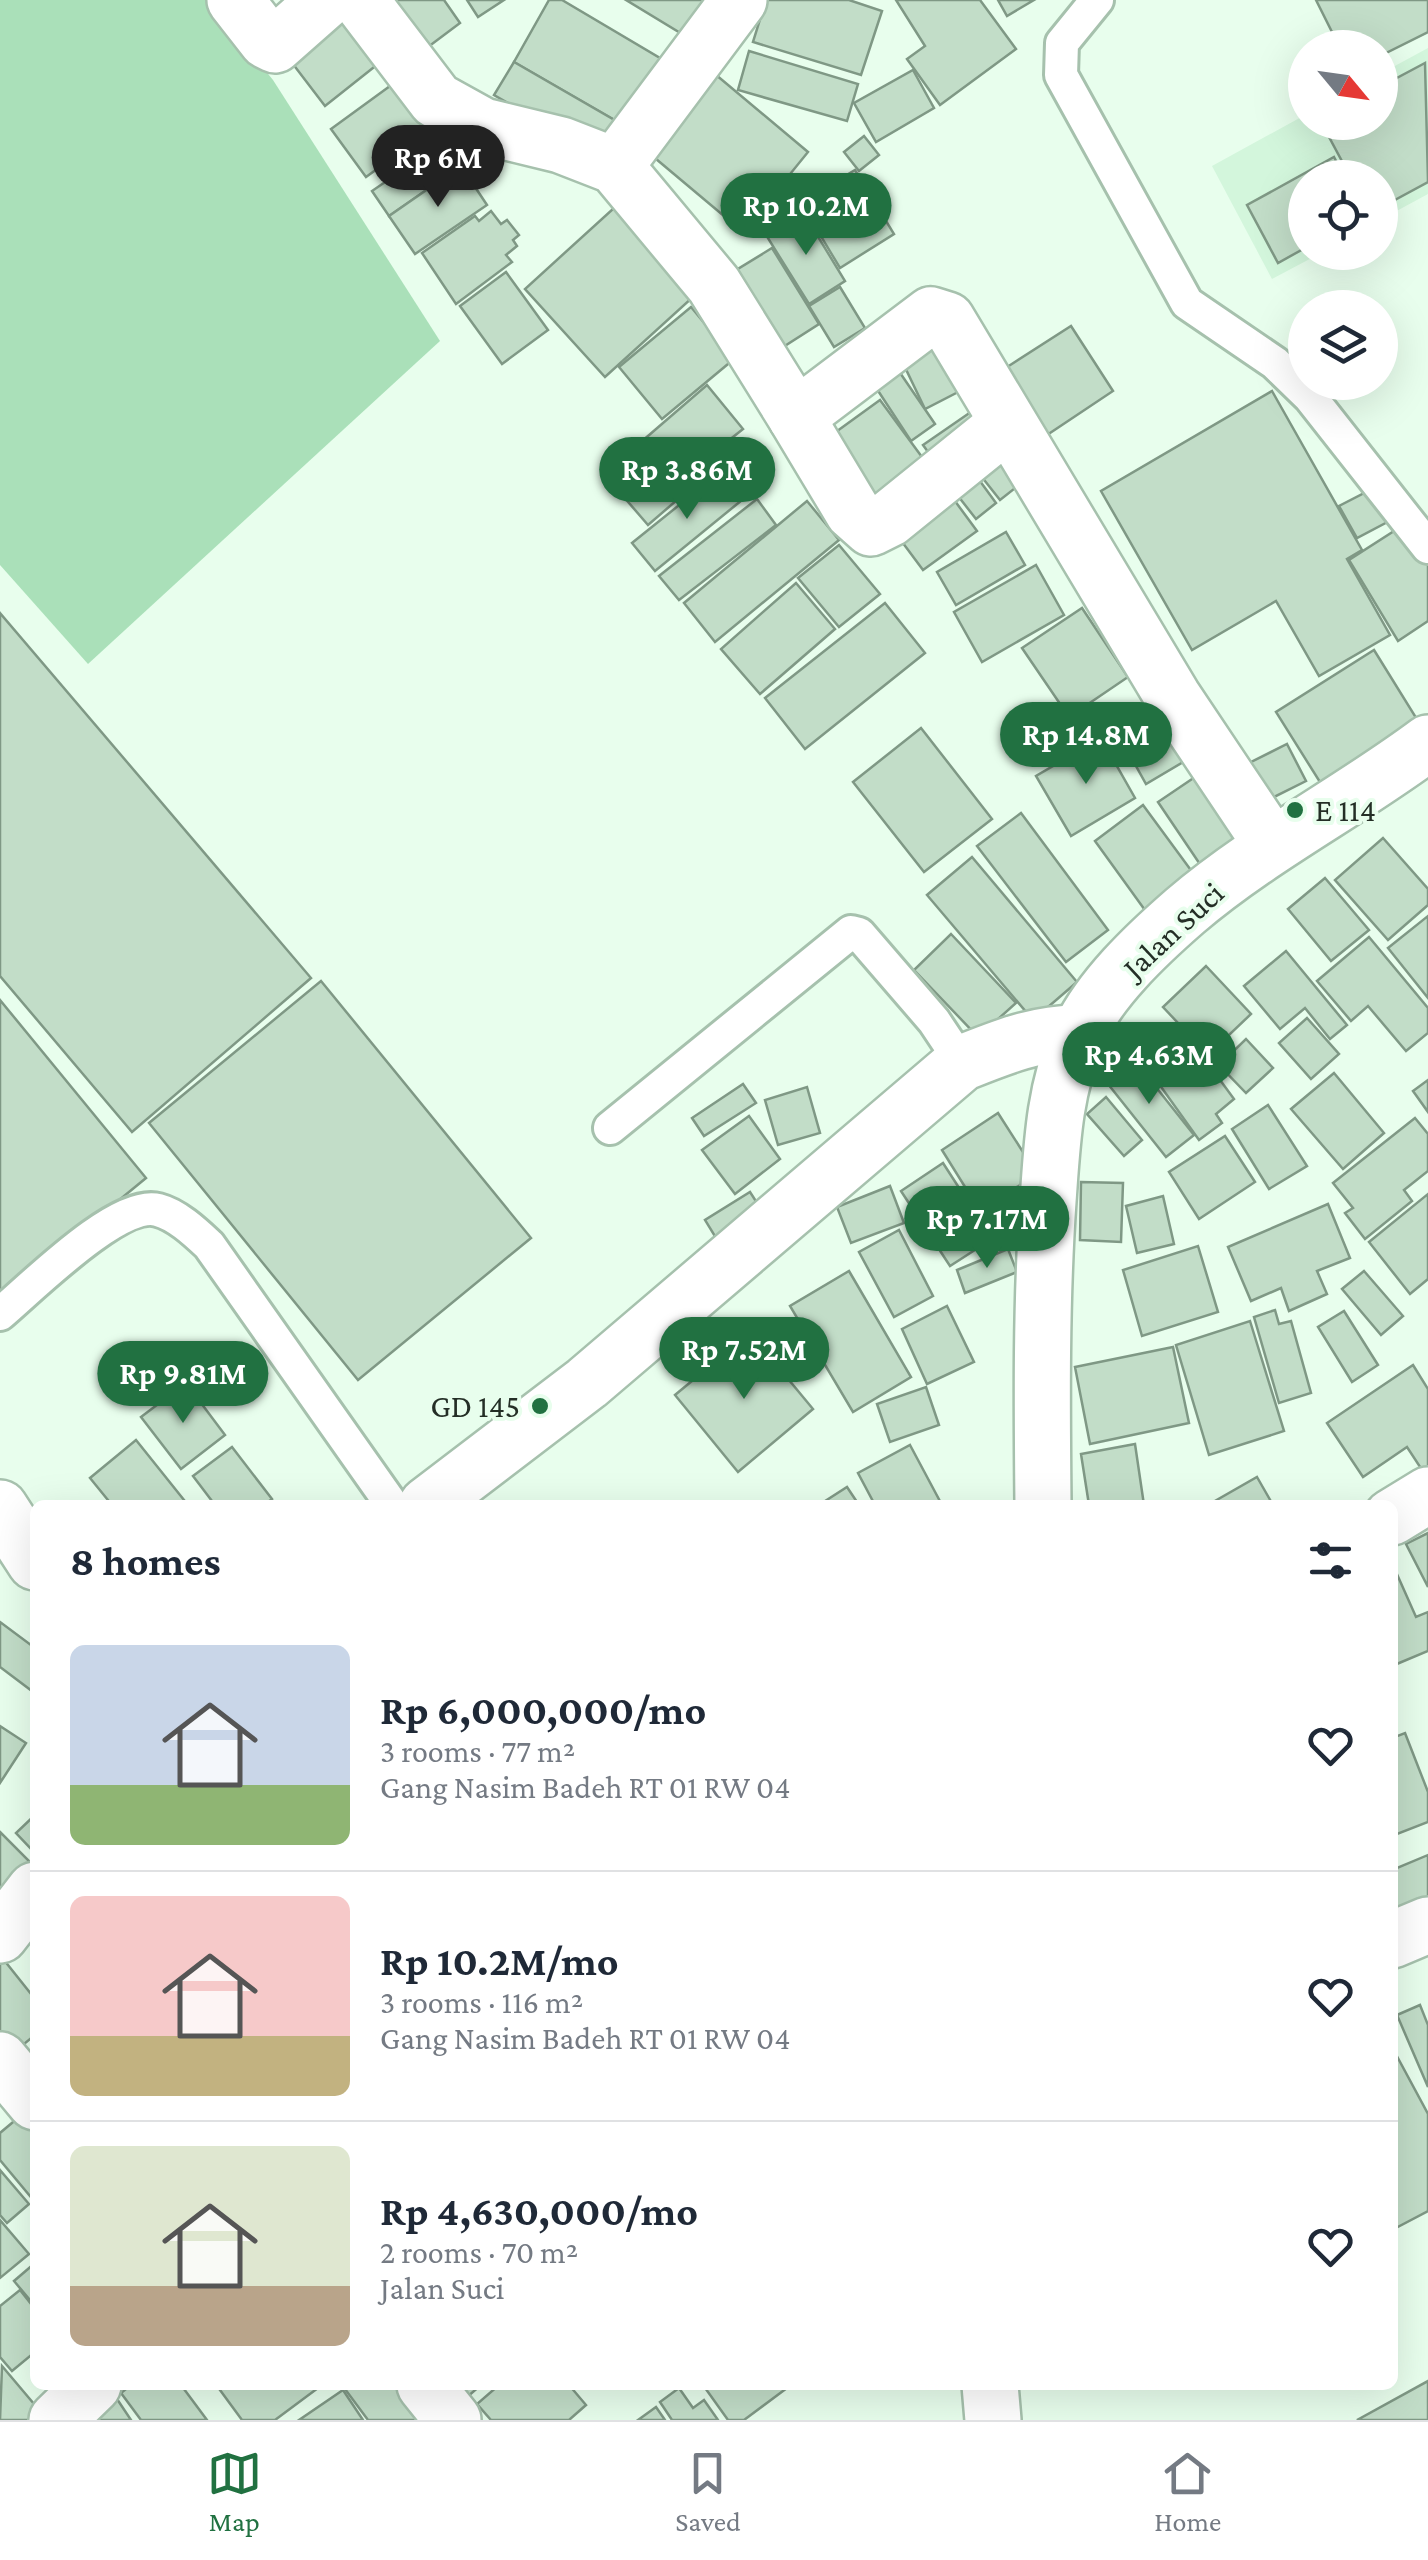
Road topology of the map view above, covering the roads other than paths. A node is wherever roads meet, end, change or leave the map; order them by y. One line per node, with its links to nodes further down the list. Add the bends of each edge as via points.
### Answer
1 (236, 0): 2 (street, via 275,45)
2 (326, 0)
3 (360, 0): 6 (street, via 436,100 483,126)
4 (738, 0): 6 (street)
5 (1097, 0): 9 (lane, via 1062,43 1061,76 1186,304 1275,363 1310,397)
6 (616, 166): 7 (street, via 714,285)
7 (796, 417): 8 (street, via 939,315); 8 (street, via 853,512 871,528)
8 (1008, 423): 11 (street)
9 (1428, 547)
10 (1428, 743): 11 (street, Jalan Suci)
11 (1272, 845): 12 (street, Jalan Suci, via 1184,912 1110,988)
12 (1078, 1033): 13 (street, via 1018,1040); 19 (street, Jalan Suci, via 1062,1074 1053,1130 1042,1293)
13 (962, 1062): 14 (lane, via 909,992 851,932); 18 (street, via 587,1383)
14 (610, 1128)
15 (0, 1314): 17 (lane, via 113,1221 136,1209 173,1217 209,1244)
16 (1428, 1495): 21 (street)
17 (388, 1500)
18 (434, 1500)
19 (1043, 1500)
20 (0, 1508): 22 (street)
21 (1398, 1513)
22 (30, 1554)
23 (30, 1896): 25 (street)
24 (1428, 1925): 26 (street)
25 (0, 1935)
26 (1398, 1938)
27 (0, 2060): 28 (street)
28 (30, 2096)
29 (88, 2390): 32 (street)
30 (428, 2390): 33 (street)
31 (990, 2390): 34 (street)
32 (57, 2420)
33 (453, 2420)
34 (993, 2420)

